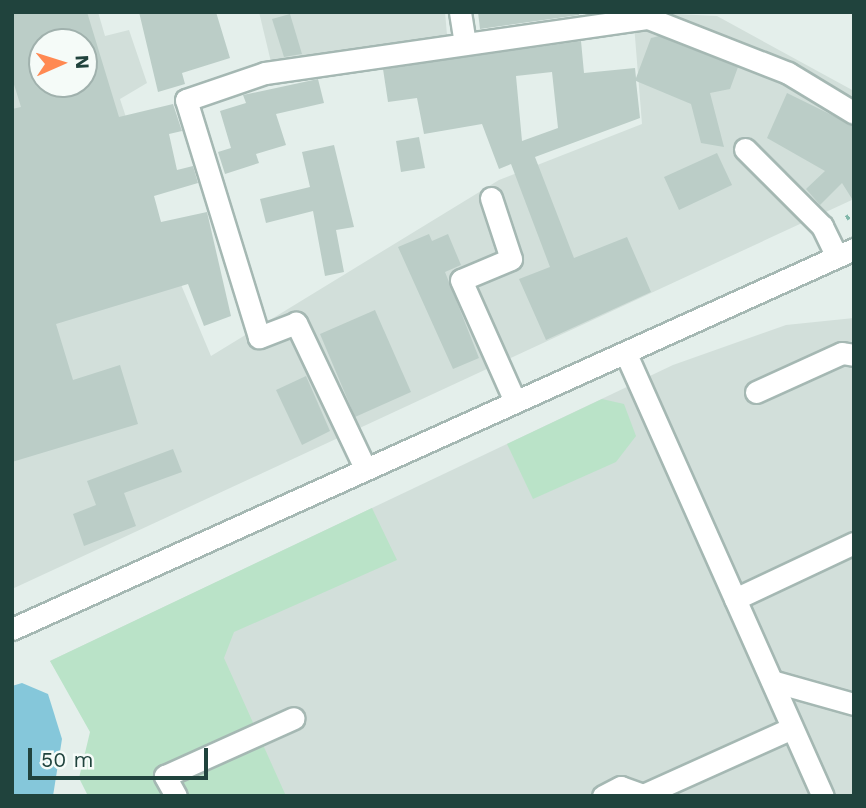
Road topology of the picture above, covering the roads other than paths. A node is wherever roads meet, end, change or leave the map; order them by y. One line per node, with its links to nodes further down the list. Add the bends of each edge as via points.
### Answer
1 (460, 12): 2 (street)
2 (465, 44): 3 (street, via 648,18 788,73); 11 (street, via 265,73 186,100 259,337 296,323)
3 (854, 113)
4 (745, 149): 6 (street)
5 (491, 198): 10 (street, via 511,259 461,280)
6 (845, 253): 7 (street)
7 (626, 354): 10 (street); 13 (street)
8 (854, 355): 9 (street, via 842,353)
9 (756, 391)
10 (514, 399): 11 (street)
11 (365, 468): 14 (street)
12 (854, 543): 13 (street)
13 (735, 599): 15 (street)
14 (12, 629)
15 (772, 681): 16 (street); 18 (street)
16 (854, 704)
17 (294, 718): 19 (street, via 165,776)
18 (792, 728): 20 (street, via 643,795 621,787); 21 (street)
19 (176, 796)
20 (603, 796)
21 (822, 796)

